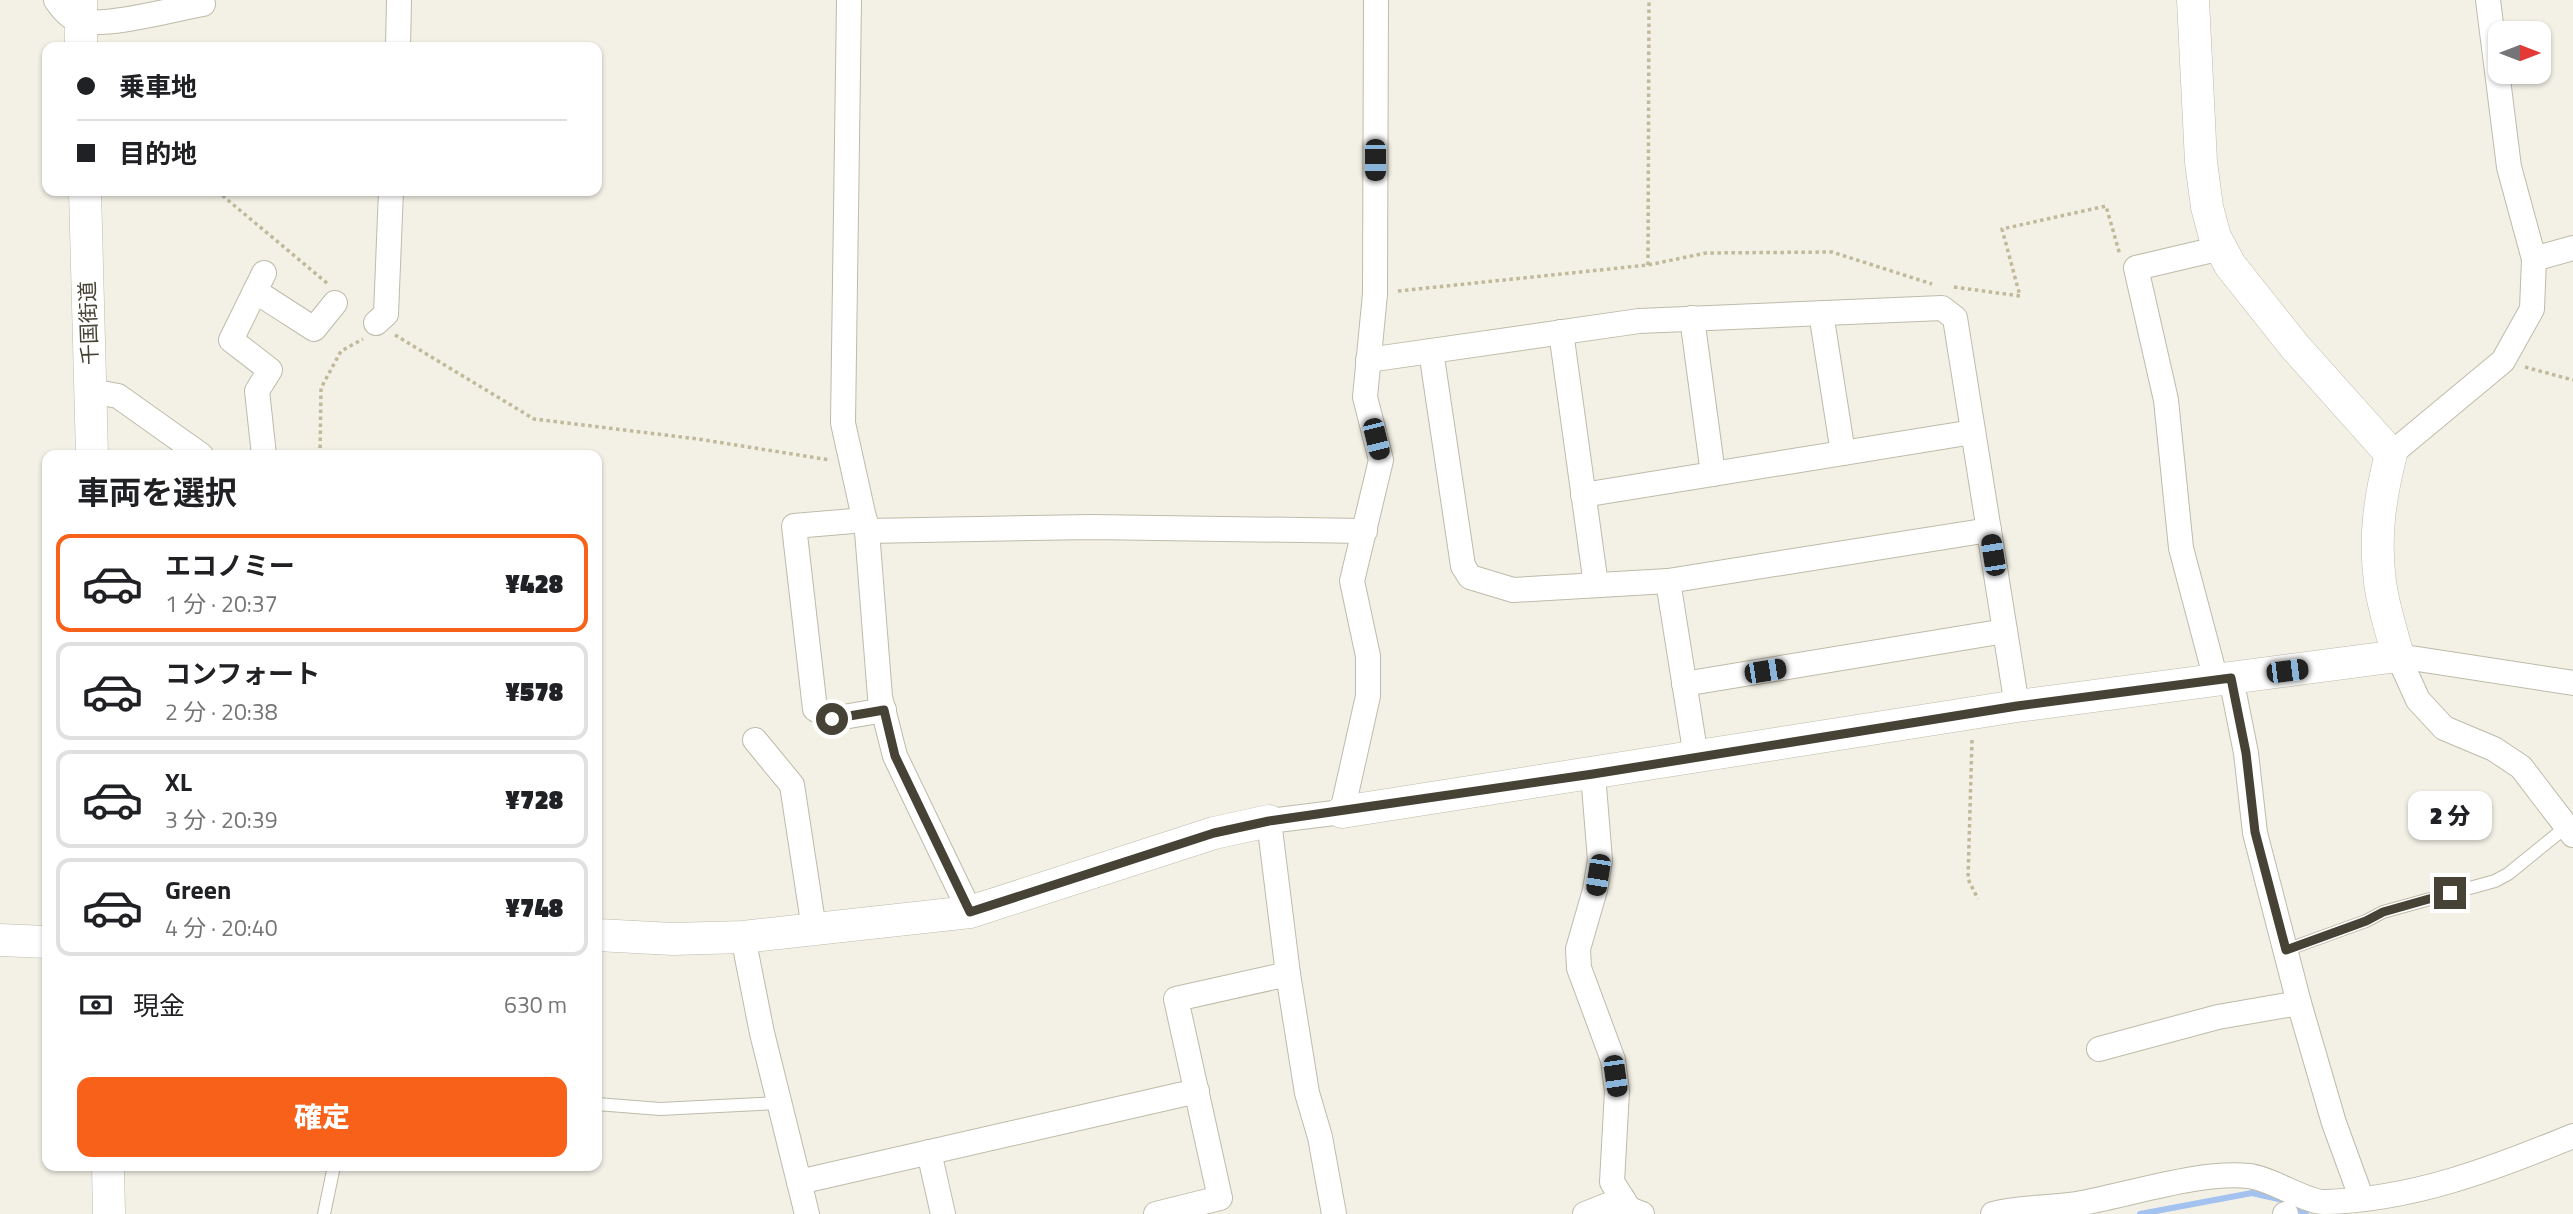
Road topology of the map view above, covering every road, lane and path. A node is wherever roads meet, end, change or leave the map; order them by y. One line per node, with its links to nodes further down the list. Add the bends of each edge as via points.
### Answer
1 (56, 0): 9 (street)
2 (399, 0): 10 (street)
3 (849, 0): 37 (street, via 843,423)
4 (1376, 0): 19 (street)
5 (1649, 0): 17 (path)
6 (2193, 0): 14 (street, via 2200,162 2207,207)
7 (2488, 0): 16 (street, via 2509,167)
8 (203, 4): 9 (street)
9 (81, 23)
10 (398, 42)
11 (85, 196): 29 (street, 千国街道)
12 (223, 196): 20 (path)
13 (391, 196): 23 (street, via 386,314)
14 (2221, 248): 18 (street); 36 (street, via 2296,348)
15 (2573, 248): 16 (street)
16 (2534, 259): 27 (street, via 2532,309)
17 (1648, 265): 18 (path, via 1706,253 1832,252 1932,284 2020,296 2002,229 2106,206 2125,271); 19 (path)
18 (2136, 268): 47 (street, via 2166,400 2181,548)
19 (1375, 294): 26 (street)
20 (334, 295): 33 (street, via 314,329 260,282 231,340 270,370 257,391)
21 (1821, 313): 22 (street); 30 (street, via 1942,308 1955,318); 35 (street)
22 (1692, 318): 24 (street); 38 (street)
23 (376, 323): 34 (path, via 374,333 341,351 321,388); 37 (path, via 534,419)
24 (1560, 332): 25 (street); 39 (street)
25 (1431, 351): 26 (street); 44 (street, via 1463,566 1471,577 1513,590)
26 (1368, 360): 42 (street, via 1365,397 1381,460)
27 (2503, 361): 28 (path); 36 (street)
28 (2573, 380)
29 (91, 391): 31 (street, 千国街道); 32 (street, via 118,396)
30 (1973, 432): 35 (street); 41 (street)
31 (92, 450)
32 (194, 450)
33 (263, 450)
34 (320, 450)
35 (1843, 453): 38 (street)
36 (2391, 454): 46 (street, via 2377,526 2380,584)
37 (853, 464): 40 (street)
38 (1713, 474): 39 (street)
39 (1583, 495): 44 (street)
40 (866, 526): 42 (street); 51 (street); 51 (street, via 794,526 814,709 832,719)
41 (1989, 530): 43 (street); 45 (street)
42 (1366, 531): 56 (street, via 1352,580 1368,656 1368,696)
43 (1668, 581): 44 (street); 49 (street)
44 (1596, 585)
45 (2005, 631): 49 (street); 50 (street)
46 (2398, 656): 47 (street); 48 (street); 58 (street, via 2418,700 2444,728 2494,749 2521,767)
47 (2224, 679): 50 (street); 66 (street, via 2246,753 2255,832)
48 (2573, 683)
49 (1684, 684): 54 (street)
50 (2017, 706): 52 (street)
51 (884, 710): 60 (street, via 895,756)
52 (1972, 713): 54 (street); 59 (path, via 1968,879)
53 (755, 740): 61 (street, via 792,785)
54 (1696, 757): 55 (street)
55 (1593, 774): 56 (street); 80 (street, via 1600,860 1578,950 1579,968 1613,1060 1617,1091 1612,1182)
56 (1342, 812): 57 (street)
57 (1269, 821): 60 (street, via 1214,833); 67 (street)
58 (2570, 831): 66 (lane, via 2495,880 2383,912)
59 (1978, 900)
60 (970, 912): 61 (street)
61 (814, 929): 63 (street)
62 (602, 935): 63 (street)
63 (743, 937): 72 (street)
64 (0, 940): 65 (street)
65 (42, 942)
66 (2286, 950): 68 (street)
67 (1288, 974): 70 (street, via 1176,999); 86 (street, via 1307,1093)
68 (2299, 1003): 69 (street, via 2218,1017); 78 (street)
69 (2099, 1049)
70 (1197, 1091): 74 (street); 85 (street, via 1220,1198)
71 (602, 1104): 72 (lane, via 660,1109)
72 (779, 1104): 77 (street)
73 (2573, 1136): 78 (street, via 2461,1179)
74 (929, 1152): 77 (street); 84 (street)
75 (108, 1171): 81 (street)
76 (333, 1171): 82 (lane)
77 (799, 1182): 83 (street)
78 (2361, 1198): 79 (street)
79 (2305, 1206): 88 (street, via 2276,1183 2249,1177 2210,1177 2078,1204)
80 (1633, 1207): 87 (street)
81 (109, 1214)
82 (324, 1214)
83 (807, 1214)
84 (943, 1214)
85 (1156, 1214)
86 (1334, 1214)
87 (1585, 1214)
88 (1993, 1214)

